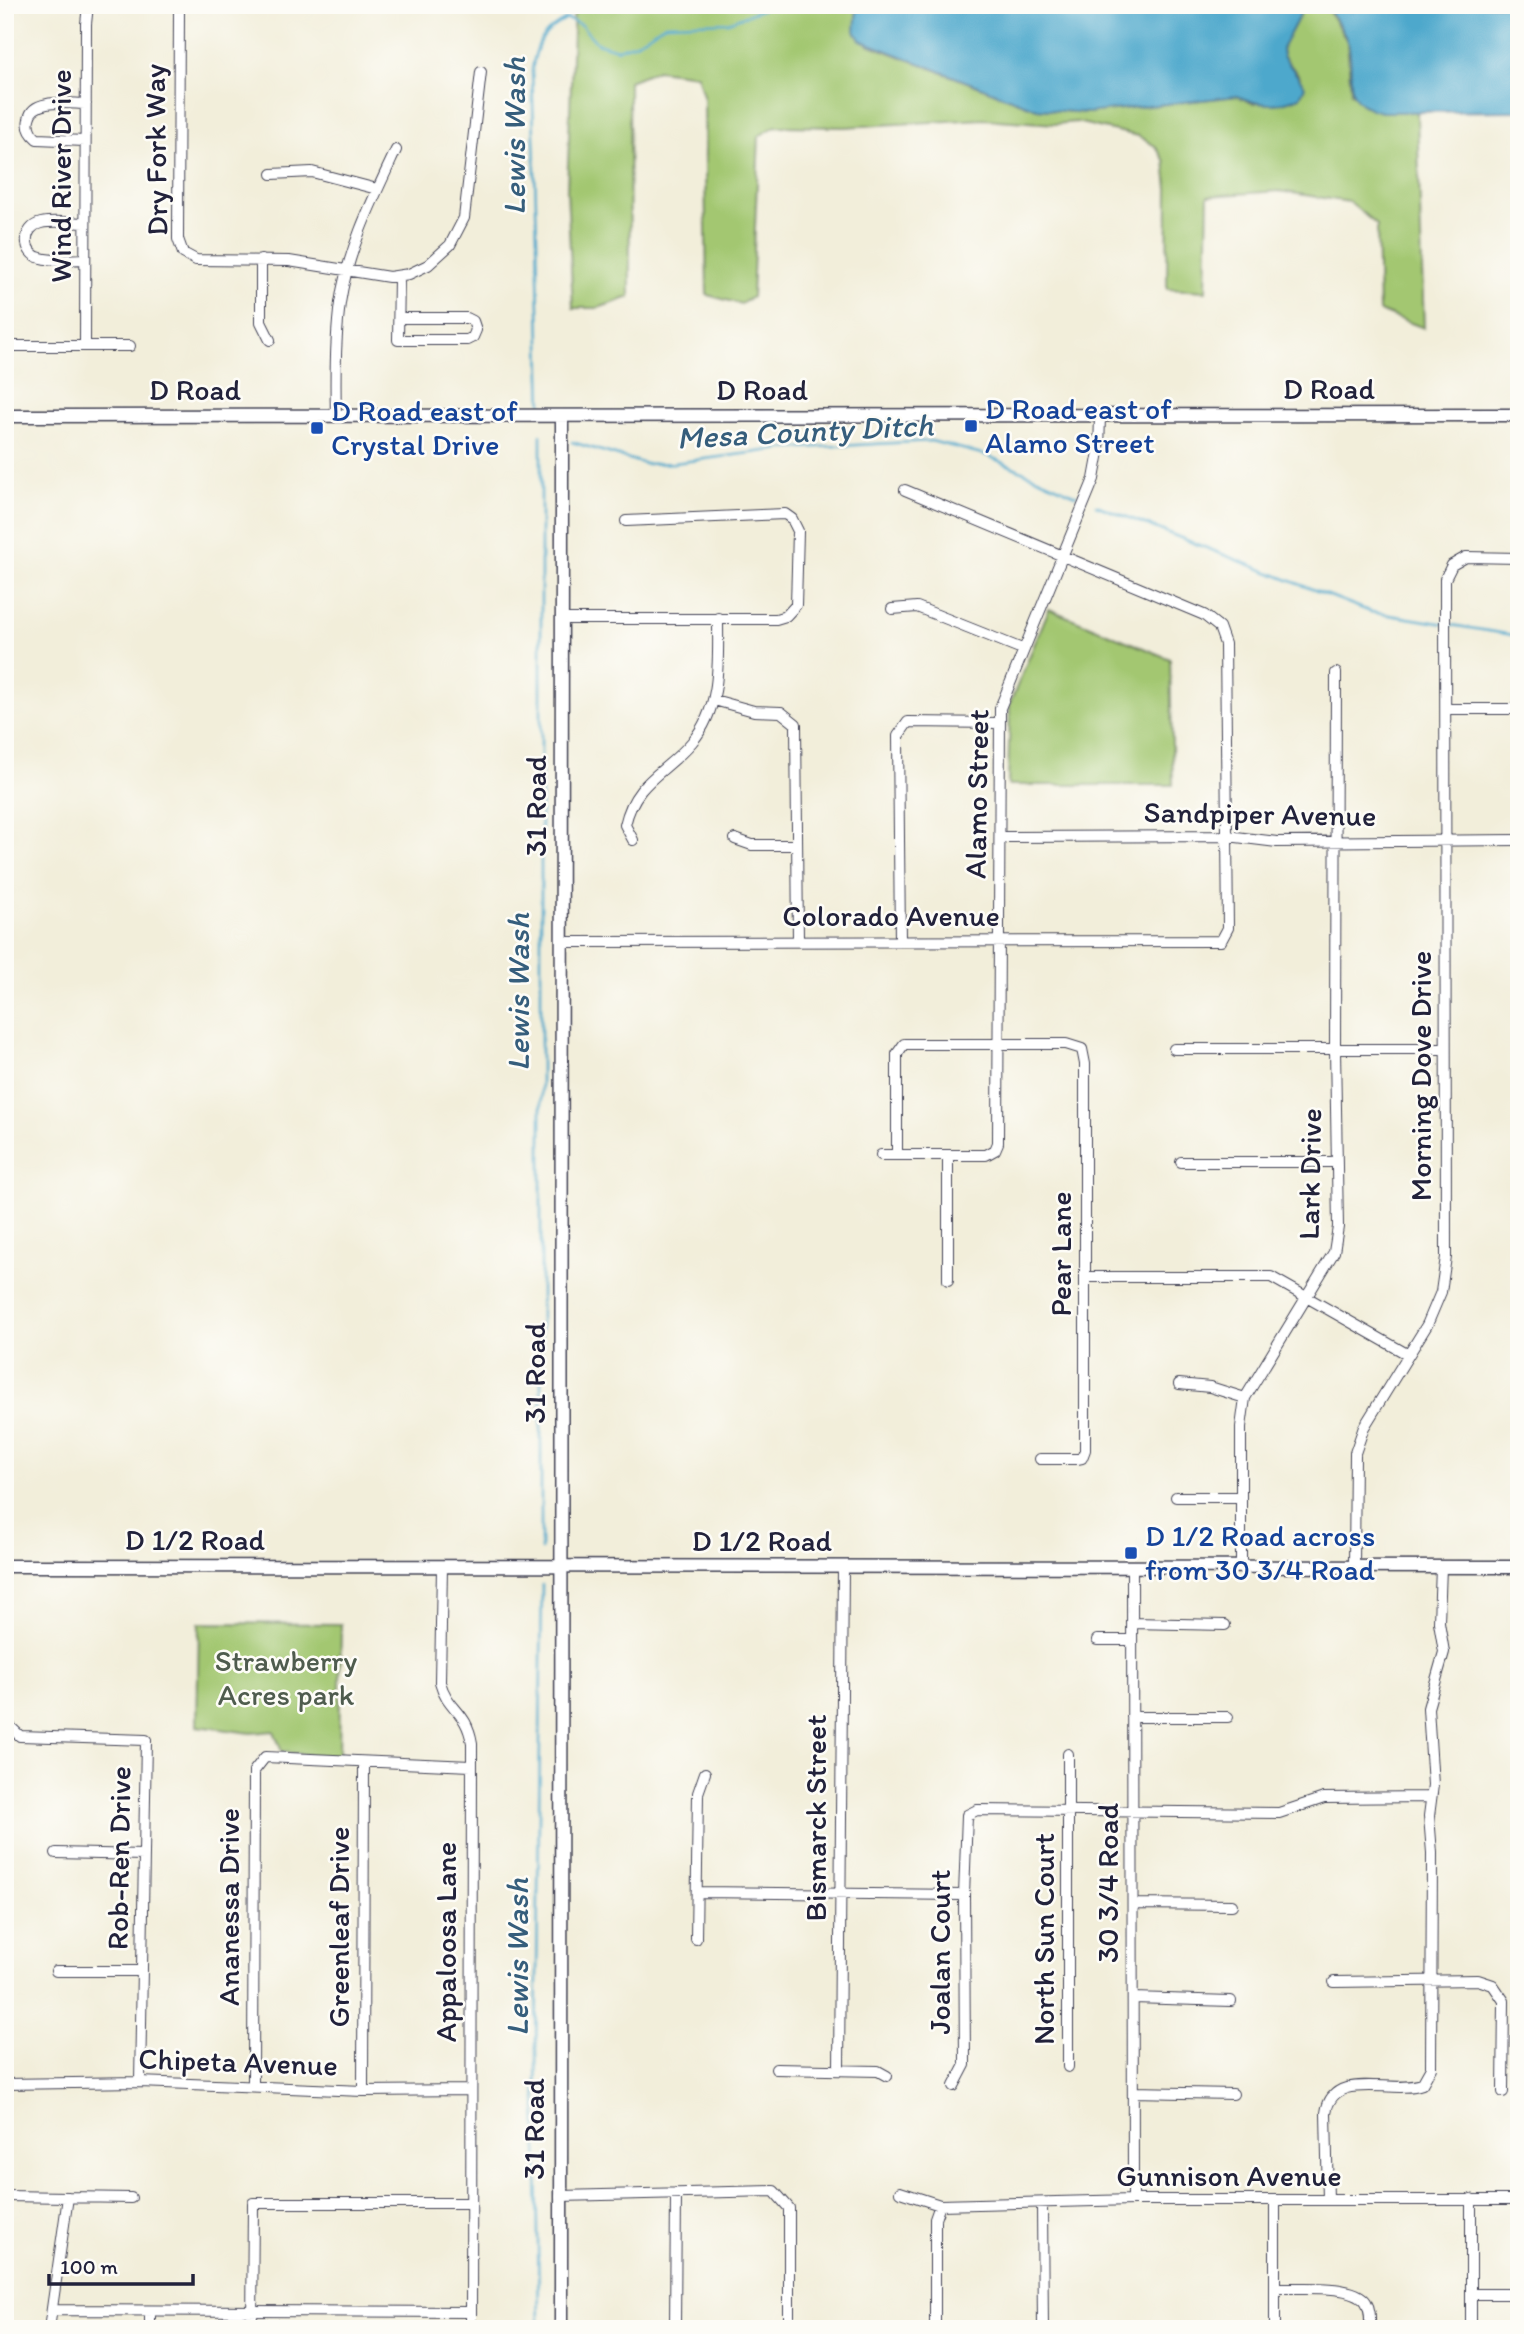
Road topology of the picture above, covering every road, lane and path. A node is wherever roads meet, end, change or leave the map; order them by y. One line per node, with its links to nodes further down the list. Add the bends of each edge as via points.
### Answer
1 (88, 5): 4 (street, Wind River Drive)
2 (179, 5): 11 (street, Dry Fork Way, via 179,244 196,260)
3 (481, 72): 13 (street, via 460,227 436,259)
4 (86, 104): 5 (street, Wind River Drive); 5 (street, via 43,104 29,117 29,128 37,139)
5 (85, 141): 9 (street, Wind River Drive)
6 (396, 150): 8 (street)
7 (272, 174): 8 (street, via 312,172)
8 (377, 189): 12 (street)
9 (85, 223): 10 (street, Wind River Drive); 10 (street, via 40,223 29,231 27,240 29,250 40,258)
10 (85, 259): 17 (street, Wind River Drive)
11 (261, 260): 12 (street, Dry Fork Way); 15 (street, via 261,322)
12 (347, 270): 13 (street, Dry Fork Way); 22 (street, via 341,303)
13 (399, 277): 14 (street)
14 (399, 318): 14 (street, via 398,340 467,340 476,330 467,318)
15 (270, 340)
16 (5, 346): 17 (street)
17 (85, 346): 18 (street)
18 (130, 346)
19 (1100, 415): 20 (street, D Road); 23 (street, D Road); 26 (street, Alamo Street, via 1096,472)
20 (1519, 415)
21 (5, 416): 22 (street, D Road)
22 (336, 417): 23 (street, D Road)
23 (562, 417): 30 (street, 31 Road)
24 (905, 490): 26 (street)
25 (626, 521): 29 (street, via 776,512 789,516 797,531 797,600 793,609 776,619)
26 (1062, 555): 31 (street, Alamo Street); 37 (street, via 1205,615 1219,627 1225,644)
27 (1519, 558): 34 (street, Morning Dove Drive, via 1466,557 1451,565 1445,579)
28 (892, 609): 31 (street, via 917,607)
29 (718, 618): 30 (street); 33 (street)
30 (562, 619): 48 (street, 31 Road)
31 (1022, 649): 36 (street, Alamo Street, via 1002,701)
32 (1336, 673): 42 (street, Lark Drive)
33 (714, 700): 40 (street, via 693,741 654,773 637,794 625,824); 44 (street, via 754,711 781,712 796,724)
34 (1446, 709): 35 (street); 43 (street, Morning Dove Drive)
35 (1519, 709)
36 (1000, 723): 38 (street, Alamo Street); 46 (street, via 908,722 898,736)
37 (1228, 836): 38 (street, Sandpiper Avenue); 42 (street, Sandpiper Avenue, via 1277,842); 45 (street, Colorado Avenue, via 1228,928 1221,941)
38 (1000, 837): 45 (street, Alamo Street)
39 (735, 839): 44 (street, via 751,845)
40 (633, 840)
41 (1519, 840): 43 (street, Sandpiper Avenue)
42 (1335, 841): 43 (street, Sandpiper Avenue); 51 (street, Lark Drive)
43 (1446, 842): 52 (street, Morning Dove Drive)
44 (797, 845): 47 (street)
45 (1000, 939): 46 (street, Colorado Avenue); 49 (street, Alamo Street)
46 (900, 940): 47 (street, Colorado Avenue)
47 (798, 941): 48 (street, Colorado Avenue)
48 (562, 942): 69 (street, 31 Road)
49 (1000, 1044): 54 (street, via 901,1046 897,1054); 55 (street, Alamo Street, via 999,1140 995,1150 986,1155); 58 (street, Pear Lane, via 1066,1044 1082,1049)
50 (1174, 1049): 51 (street)
51 (1335, 1049): 52 (street); 57 (street, Lark Drive)
52 (1445, 1049): 61 (street, Morning Dove Drive, via 1446,1257 1441,1292 1427,1325)
53 (881, 1155): 54 (street)
54 (897, 1155): 55 (street)
55 (948, 1155): 59 (street)
56 (1181, 1162): 57 (street)
57 (1338, 1162): 60 (street, Lark Drive, via 1334,1252)
58 (1086, 1277): 60 (street, via 1271,1277); 64 (street, Pear Lane, via 1085,1450 1082,1458)
59 (948, 1280)
60 (1308, 1296): 61 (street); 63 (street, Lark Drive)
61 (1407, 1354): 73 (street, Morning Dove Drive, via 1364,1427 1355,1453)
62 (1178, 1384): 63 (street, via 1210,1387)
63 (1245, 1398): 66 (street, Lark Drive)
64 (1040, 1460)
65 (1176, 1497): 66 (street)
66 (1241, 1497): 72 (street, Lark Drive)
67 (5, 1566): 68 (street, D 1/2 Road)
68 (442, 1567): 69 (street, D 1/2 Road); 85 (street, Appaloosa Lane, via 440,1682 444,1697 468,1722)
69 (560, 1567): 70 (street, D 1/2 Road); 120 (street, 31 Road)
70 (843, 1567): 71 (street, D 1/2 Road); 93 (street, Bismarck Street)
71 (1132, 1567): 72 (street, D 1/2 Road); 76 (street, 30 3/4 Road)
72 (1241, 1567): 73 (street, D 1/2 Road)
73 (1354, 1567): 74 (street, D 1/2 Road)
74 (1441, 1567): 75 (street, D 1/2 Road); 87 (street, via 1439,1622 1444,1652 1428,1708)
75 (1519, 1567)
76 (1132, 1623): 77 (street); 79 (street, 30 3/4 Road)
77 (1225, 1625)
78 (1097, 1640): 79 (street)
79 (1132, 1640): 80 (street, 30 3/4 Road)
80 (1132, 1717): 81 (street); 89 (street, 30 3/4 Road)
81 (1228, 1717)
82 (5, 1721): 91 (street, Rob-Ren Drive, via 20,1736 146,1740)
83 (1068, 1754): 88 (street, North Sun Court)
84 (364, 1763): 85 (street); 110 (street, Ananessa Drive, via 265,1757 254,1772); 113 (street, Greenleaf Drive)
85 (471, 1766): 112 (street, Appaloosa Lane)
86 (705, 1773): 92 (street, via 698,1793)
87 (1430, 1797): 89 (street, via 1324,1798 1279,1813); 100 (street)
88 (1069, 1810): 89 (street); 94 (street, Joalan Court, via 977,1810 967,1815); 104 (street, North Sun Court)
89 (1132, 1811): 95 (street, 30 3/4 Road)
90 (56, 1853): 91 (street)
91 (144, 1855): 99 (street, Rob-Ren Drive)
92 (697, 1892): 93 (street); 97 (street)
93 (840, 1894): 94 (street); 106 (street, Bismarck Street)
94 (964, 1895): 111 (street, Joalan Court, via 965,2065)
95 (1133, 1904): 96 (street); 102 (street, 30 3/4 Road)
96 (1231, 1905)
97 (696, 1940)
98 (56, 1971): 99 (street)
99 (141, 1971): 108 (street, Rob-Ren Drive)
100 (1431, 1981): 101 (street); 115 (street, via 1484,1981 1500,1992 1504,2001); 125 (street, via 1430,2068 1422,2084 1343,2088 1328,2101)
101 (1335, 1982)
102 (1133, 1998): 103 (street); 114 (street, 30 3/4 Road)
103 (1231, 2001)
104 (1068, 2067)
105 (776, 2068): 106 (street)
106 (839, 2070): 107 (street, via 878,2071)
107 (887, 2076)
108 (140, 2082): 109 (street, Chipeta Avenue); 110 (street, Chipeta Avenue)
109 (5, 2084)
110 (253, 2086): 113 (street, Chipeta Avenue)
111 (954, 2086)
112 (470, 2090): 113 (street, Chipeta Avenue); 128 (street, Appaloosa Lane)
113 (363, 2091)
114 (1133, 2092): 116 (street); 123 (street, 30 3/4 Road)
115 (1503, 2092)
116 (1233, 2094)
117 (900, 2192): 130 (street, Gunnison Avenue)
118 (676, 2193): 120 (street); 143 (street); 144 (street, via 774,2191 789,2208)
119 (5, 2196): 121 (street)
120 (560, 2196): 142 (street, 31 Road)
121 (68, 2197): 122 (street); 134 (street)
122 (131, 2198)
123 (1133, 2200): 124 (street, Gunnison Avenue); 129 (street, Gunnison Avenue)
124 (1275, 2200): 125 (street, Gunnison Avenue); 131 (street)
125 (1328, 2200): 126 (street, Gunnison Avenue)
126 (1471, 2200): 127 (street, Gunnison Avenue); 132 (street)
127 (1519, 2200)
128 (471, 2203): 135 (street, via 253,2203); 137 (street, Appaloosa Lane)
129 (1042, 2203): 130 (street, Gunnison Avenue); 146 (street)
130 (940, 2205): 145 (street, via 935,2219)
131 (1275, 2288): 147 (street); 148 (street, via 1354,2292 1366,2302)
132 (1471, 2294): 133 (street); 149 (street)
133 (1519, 2294)
134 (52, 2310): 136 (street); 138 (street)
135 (252, 2311): 136 (street); 137 (street); 140 (street)
136 (150, 2312): 139 (street)
137 (471, 2312): 141 (street, Appaloosa Lane)
138 (49, 2329)
139 (150, 2329)
140 (252, 2329)
141 (471, 2329)
142 (561, 2329)
143 (675, 2329)
144 (789, 2329)
145 (935, 2329)
146 (1043, 2329)
147 (1275, 2329)
148 (1370, 2329)
149 (1471, 2329)

